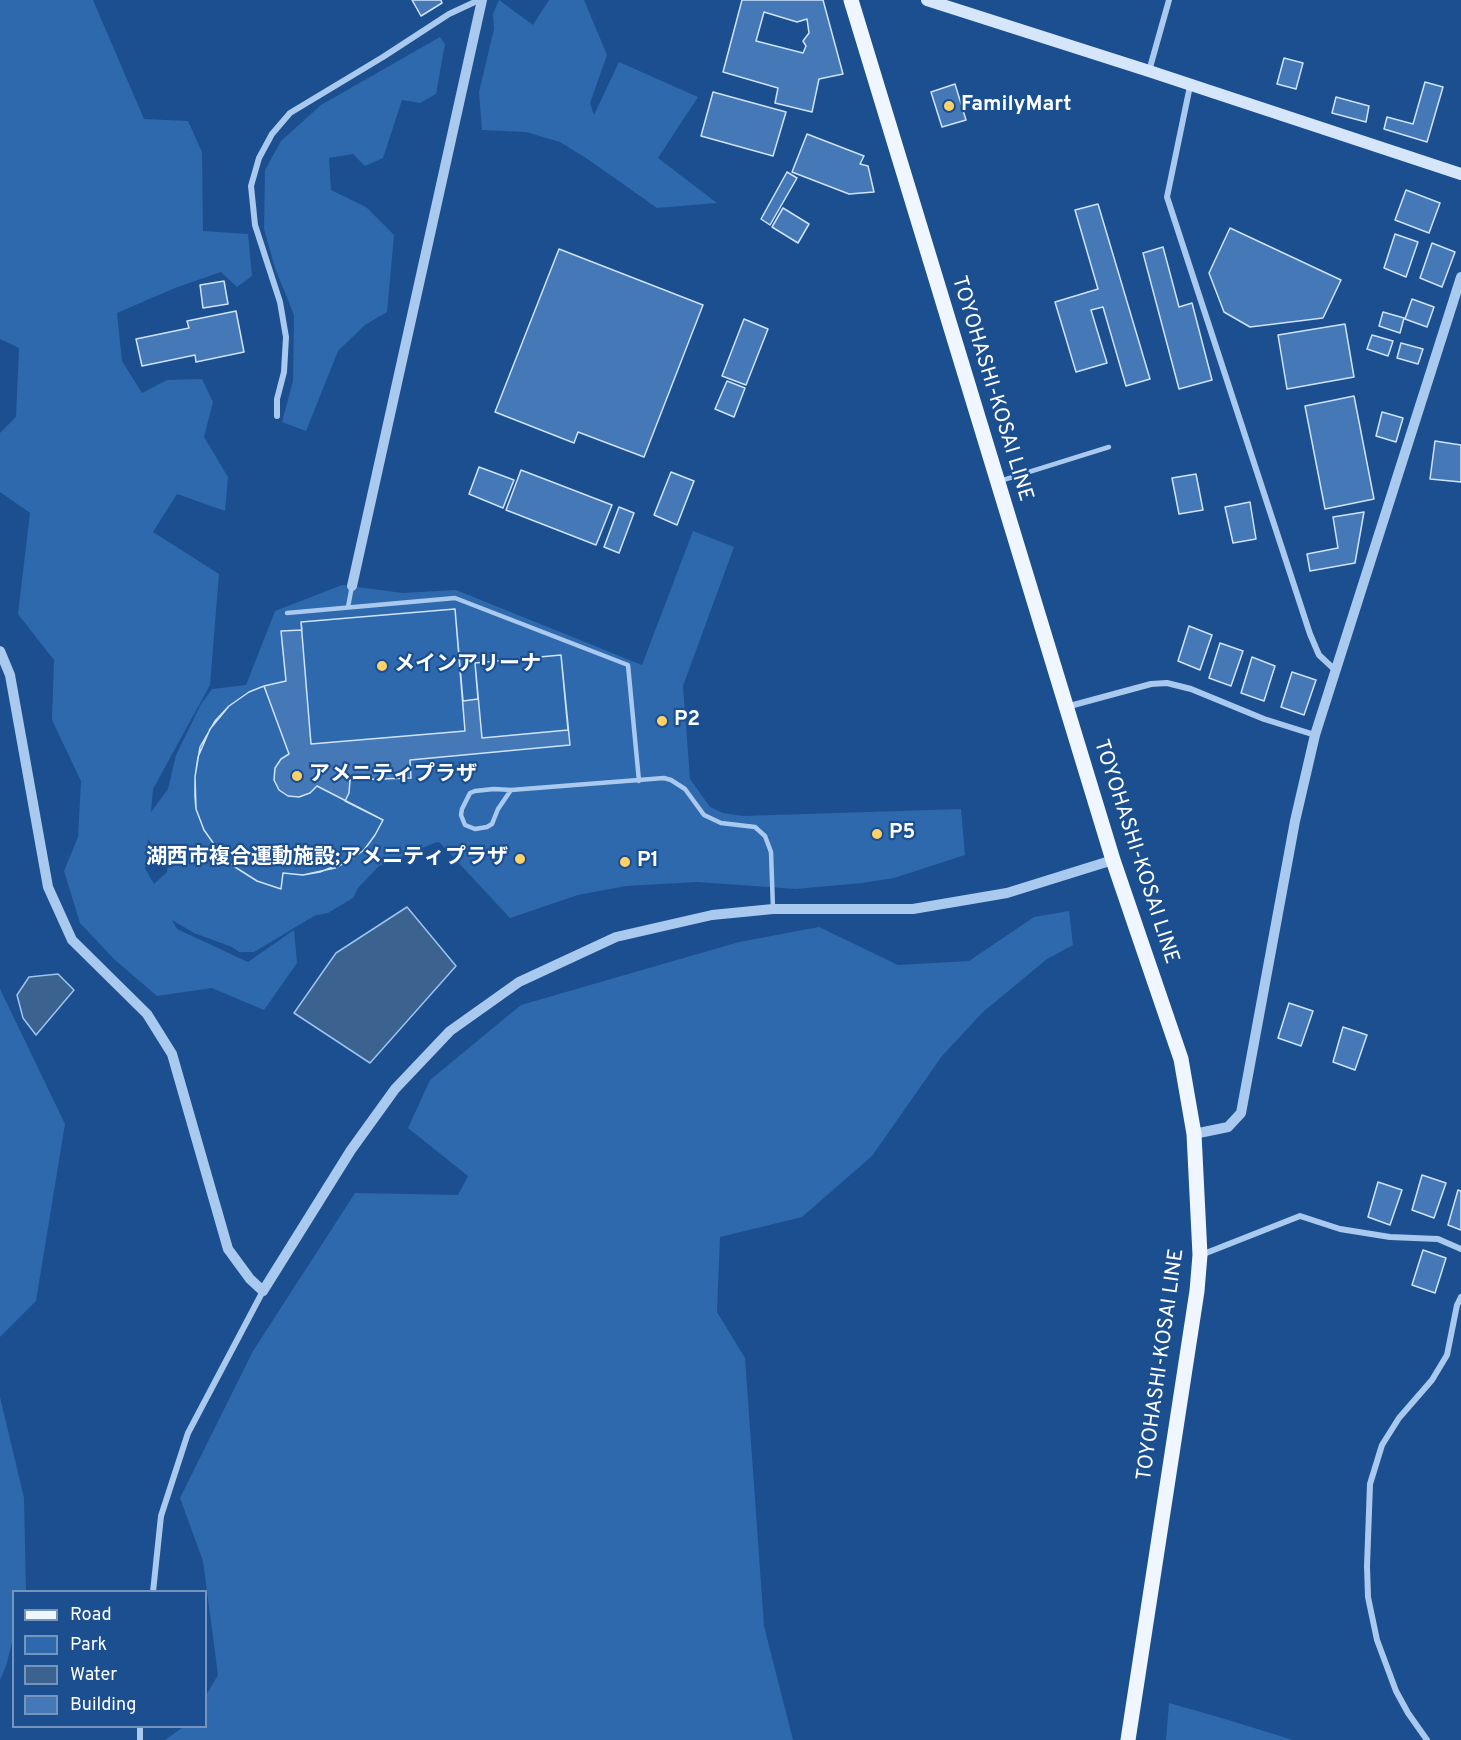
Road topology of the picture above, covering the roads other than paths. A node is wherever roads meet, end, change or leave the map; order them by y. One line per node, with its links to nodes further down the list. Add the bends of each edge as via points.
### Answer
1 (481, 0): 9 (street, via 449,14 290,113 272,134 260,158 251,186 255,225 280,302 286,337); 12 (street)
2 (851, 0): 11 (main road, TOYOHASHI-KOSAI LINE)
3 (927, 0): 5 (main road)
4 (1169, 0): 5 (street)
5 (1149, 71): 6 (main road)
6 (1190, 86): 7 (main road); 16 (street, via 1167,197 1310,634 1319,655)
7 (1461, 174)
8 (1461, 277): 16 (street)
9 (277, 416)
10 (1109, 447): 11 (lane)
11 (998, 482): 17 (main road, TOYOHASHI-KOSAI LINE)
12 (352, 586): 13 (lane)
13 (348, 607): 14 (lane); 19 (lane, via 455,598 628,665)
14 (287, 613)
15 (0, 651): 26 (street, via 10,675 48,887 72,940 147,1014 172,1054 228,1249)
16 (1334, 669): 18 (street)
17 (1066, 707): 18 (street, via 1167,683); 21 (main road, TOYOHASHI-KOSAI LINE)
18 (1315, 735): 23 (street, via 1295,821 1241,1113 1228,1126)
19 (639, 781): 20 (lane); 22 (lane, via 671,780 685,789 704,815 721,823 749,825 761,832 771,852)
20 (511, 790): 20 (lane, via 492,824 475,829 465,825 461,815 470,794)
21 (1113, 860): 22 (street, via 1007,893 913,909); 23 (main road, TOYOHASHI-KOSAI LINE, via 1181,1059)
22 (773, 909): 26 (street, via 712,915 616,937 519,982 450,1031 395,1089 351,1150)
23 (1194, 1134): 25 (main road, TOYOHASHI-KOSAI LINE)
24 (1461, 1249): 25 (street, via 1438,1239 1340,1229 1300,1216)
25 (1200, 1255): 29 (main road, TOYOHASHI-KOSAI LINE)
26 (263, 1291): 28 (street, via 188,1433 161,1516)
27 (1461, 1297): 30 (street, via 1447,1355 1382,1445 1370,1484 1368,1597 1375,1629 1396,1691)
28 (153, 1590)
29 (1128, 1740)
30 (1427, 1740)

